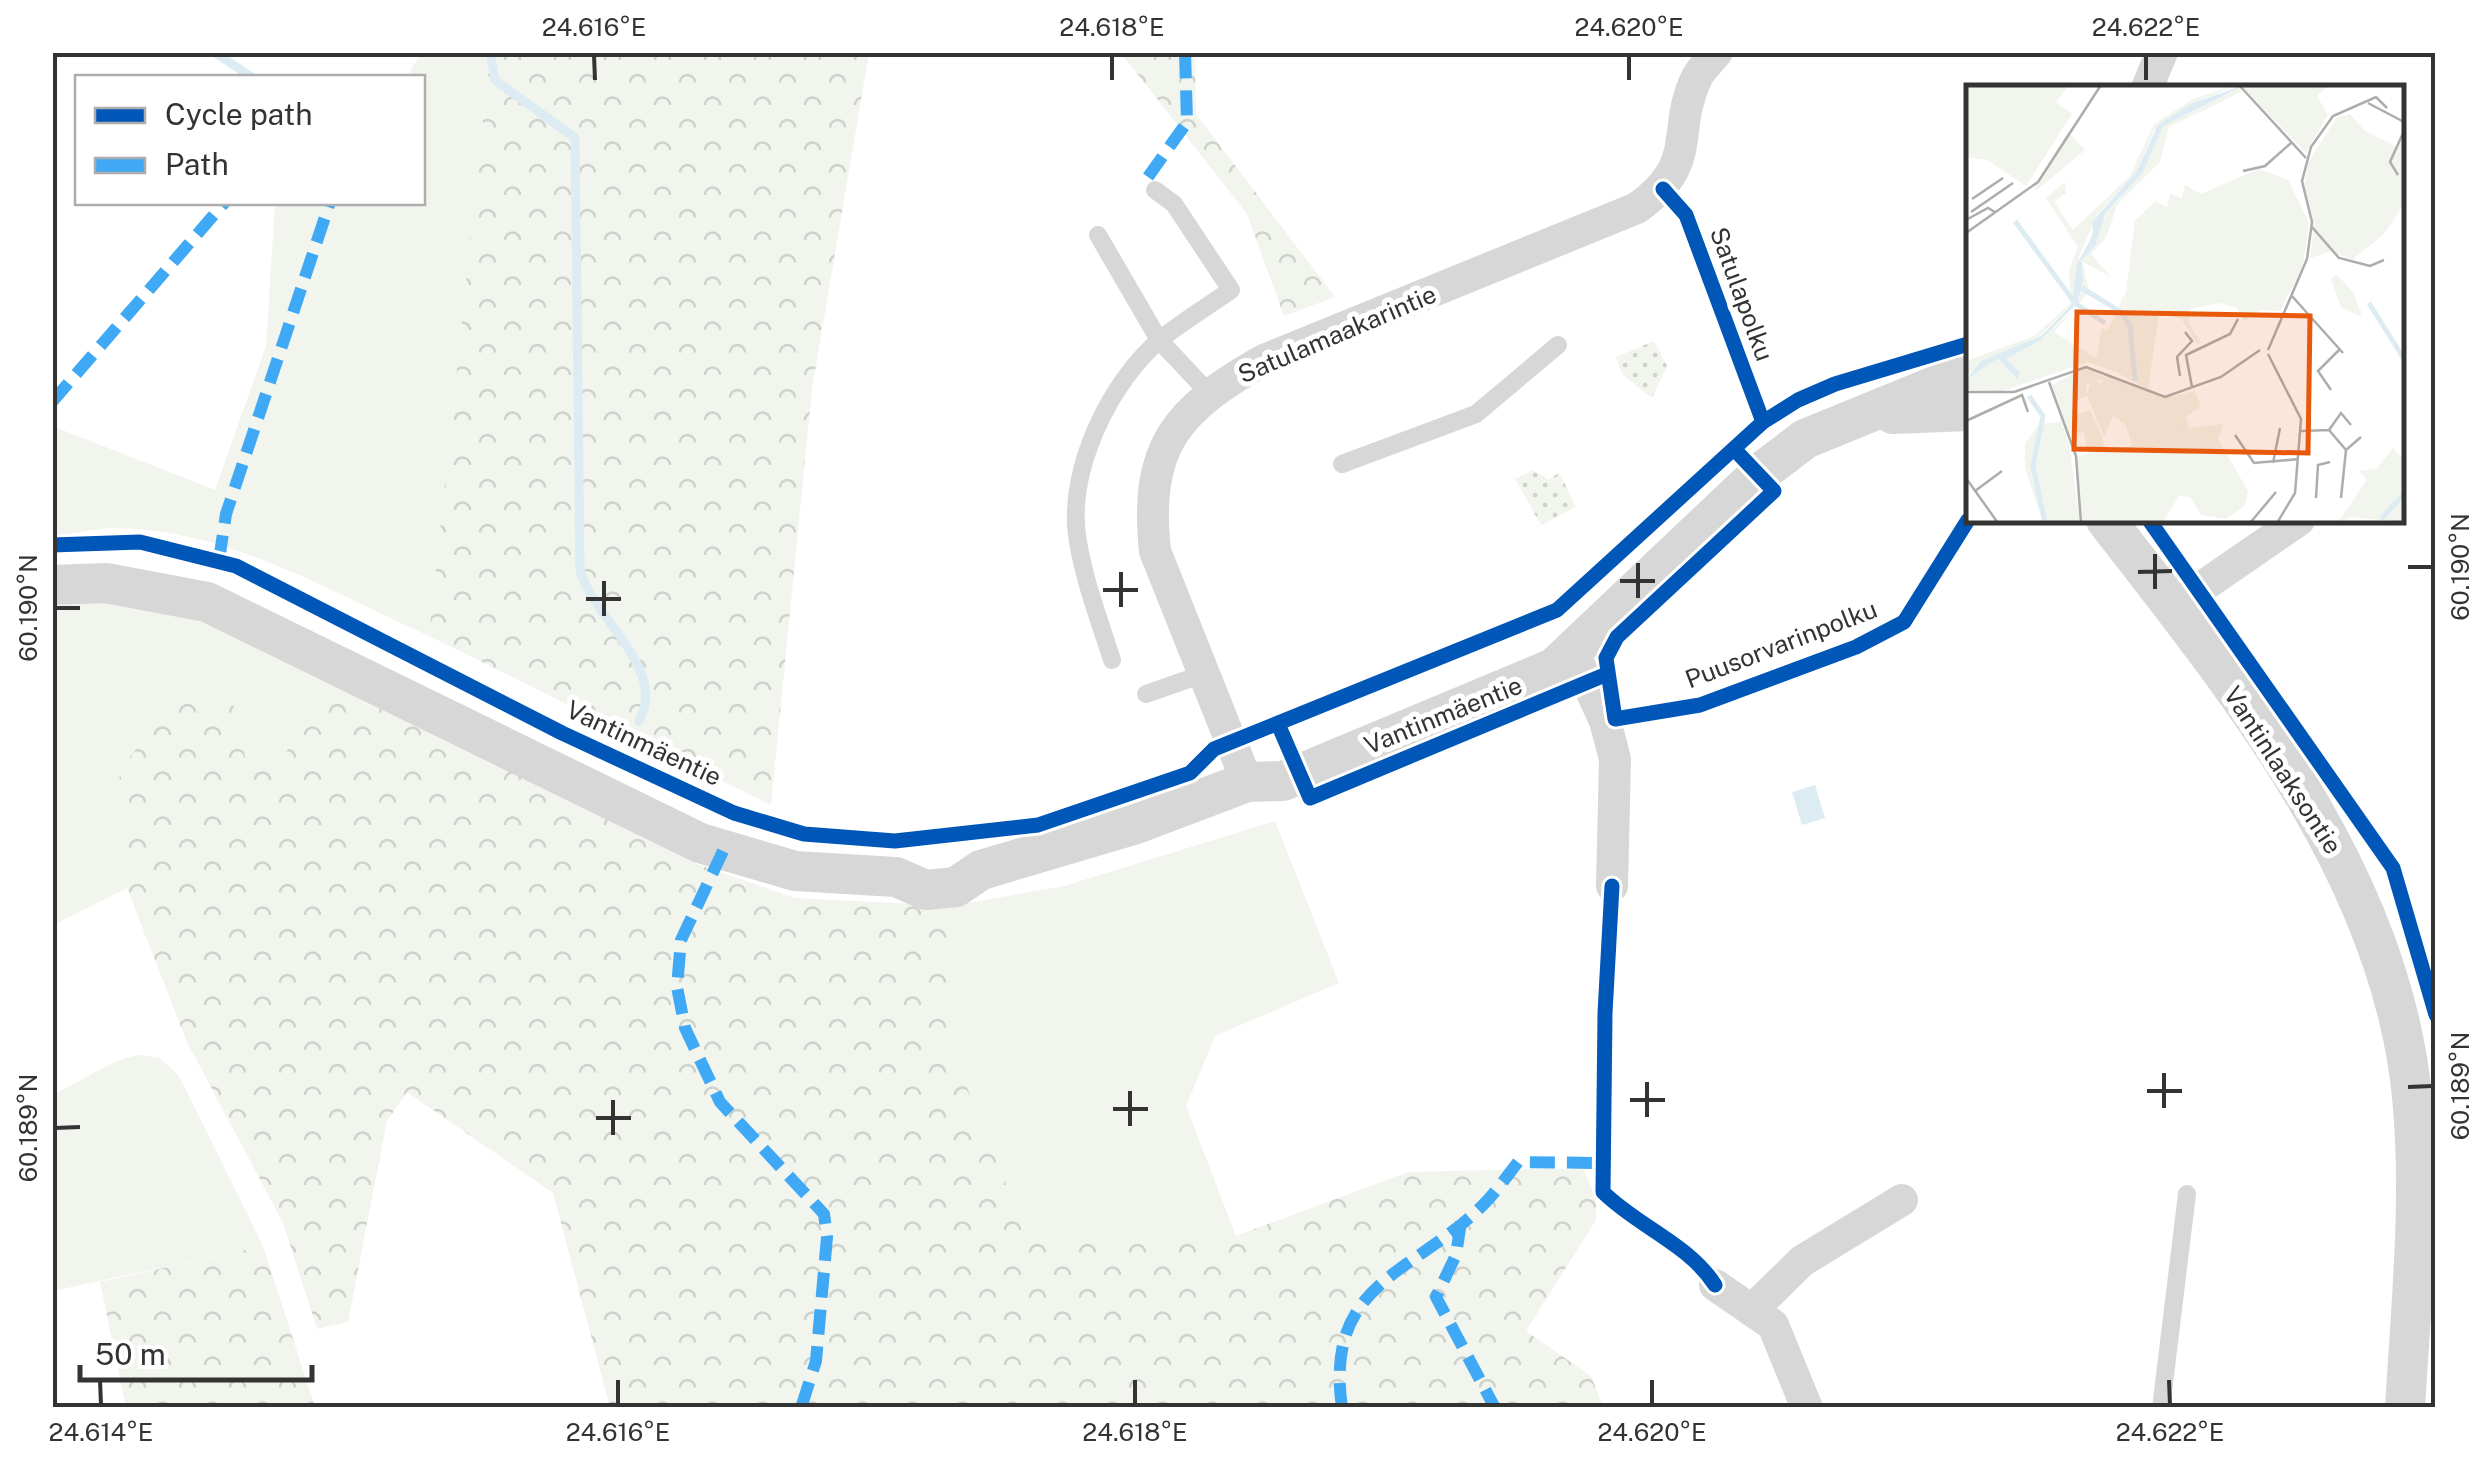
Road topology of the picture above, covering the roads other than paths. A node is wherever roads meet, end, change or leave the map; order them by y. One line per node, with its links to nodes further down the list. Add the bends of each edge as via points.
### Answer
1 (1717, 52): 9 (street, Satulamaakarintie, via 1697,77 1678,160 1663,189 1637,208 1264,360)
2 (2162, 52): 3 (street)
3 (2147, 85)
4 (1155, 190): 6 (lane, via 1174,204 1231,290)
5 (1098, 234): 6 (lane)
6 (1159, 340): 9 (lane); 16 (lane, via 1107,405 1082,466 1076,532)
7 (1558, 345): 10 (lane, via 1476,414)
8 (1966, 389): 15 (street, via 1854,418 1805,439)
9 (1208, 392): 17 (street, Satulamaakarintie, via 1169,436 1151,512 1155,551)
10 (1342, 464)
11 (2108, 522): 14 (street, Vantinlaaksontie)
12 (2296, 522): 14 (street)
13 (52, 585): 19 (street, Vantinmäentie, via 106,582 207,602 700,843 795,871 896,877 926,890 956,886 980,870)
14 (2173, 607): 23 (street, Vantinlaaksontie, via 2338,848 2375,937 2408,1068)
15 (1572, 648): 19 (street, Vantinmäentie, via 1542,646 1274,757); 20 (street, via 1615,759)
16 (1112, 660)
17 (1203, 674): 18 (lane); 19 (street, Satulamaakarintie)
18 (1146, 694)
19 (1248, 782)
20 (1612, 886)
21 (2187, 1194): 27 (lane)
22 (1902, 1200): 25 (street, via 1802,1261)
23 (2425, 1226): 28 (street, Vantinlaaksontie)
24 (1715, 1285): 25 (street)
25 (1754, 1308): 26 (street, via 1782,1338)
26 (1808, 1408)
27 (2161, 1408)
28 (2405, 1408)

